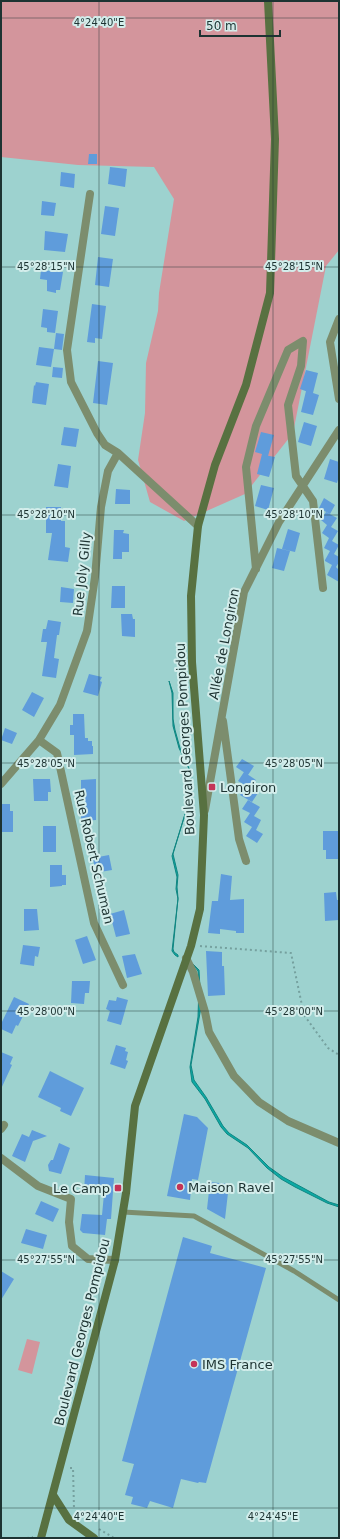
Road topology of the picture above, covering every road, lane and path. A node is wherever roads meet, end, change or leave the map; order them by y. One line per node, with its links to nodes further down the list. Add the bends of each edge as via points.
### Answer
1 (268, 1): 8 (main road, Boulevard Georges Pompidou, via 275,139 270,293 246,385 214,465)
2 (90, 194): 6 (street, via 67,350 71,382 97,433 106,445)
3 (339, 319): 4 (street, via 330,342)
4 (339, 399)
5 (339, 430): 7 (street, Allée de Longiron)
6 (118, 453): 8 (street); 12 (street, Rue Joly Gilly, via 108,471 101,507 87,631 60,705)
7 (303, 487): 9 (street, Allée de Longiron, via 279,522); 9 (street, via 296,476 288,405 301,366 303,341 288,350 256,426 246,467); 10 (street, via 313,501)
8 (198, 526): 14 (main road, Boulevard Georges Pompidou, via 191,596 192,662)
9 (256, 569): 11 (street, Allée de Longiron, via 244,592)
10 (323, 588)
11 (222, 714): 14 (street, Allée de Longiron); 15 (street, via 239,839)
12 (39, 740): 13 (street, Rue Joly Gilly); 18 (street, Rue Robert Schuman, via 57,753 94,923)
13 (1, 784)
14 (204, 815): 16 (main road, Boulevard Georges Pompidou, via 200,909)
15 (246, 861)
16 (191, 946): 17 (main road, Boulevard Georges Pompidou); 19 (path, via 291,953 304,1016 328,1048)
17 (186, 958): 20 (street, via 193,972 209,1032 234,1076 259,1102 288,1121); 22 (main road, Boulevard Georges Pompidou, via 135,1106)
18 (123, 985)
19 (339, 1055)
20 (339, 1142)
21 (1, 1158): 23 (street, via 38,1186 71,1199 69,1222 72,1246 88,1259)
22 (123, 1212): 23 (main road, Boulevard Georges Pompidou); 24 (lane, via 194,1216 294,1271)
23 (115, 1260): 25 (main road, Boulevard Georges Pompidou)
24 (339, 1300)
25 (61, 1465): 26 (main road, Boulevard Georges Pompidou); 27 (path, via 73,1468)
26 (53, 1495): 29 (main road, Boulevard Georges Pompidou); 30 (main road, via 69,1520)
27 (74, 1514)
28 (93, 1525): 31 (path)
29 (41, 1538)
30 (94, 1538)
31 (114, 1538)

